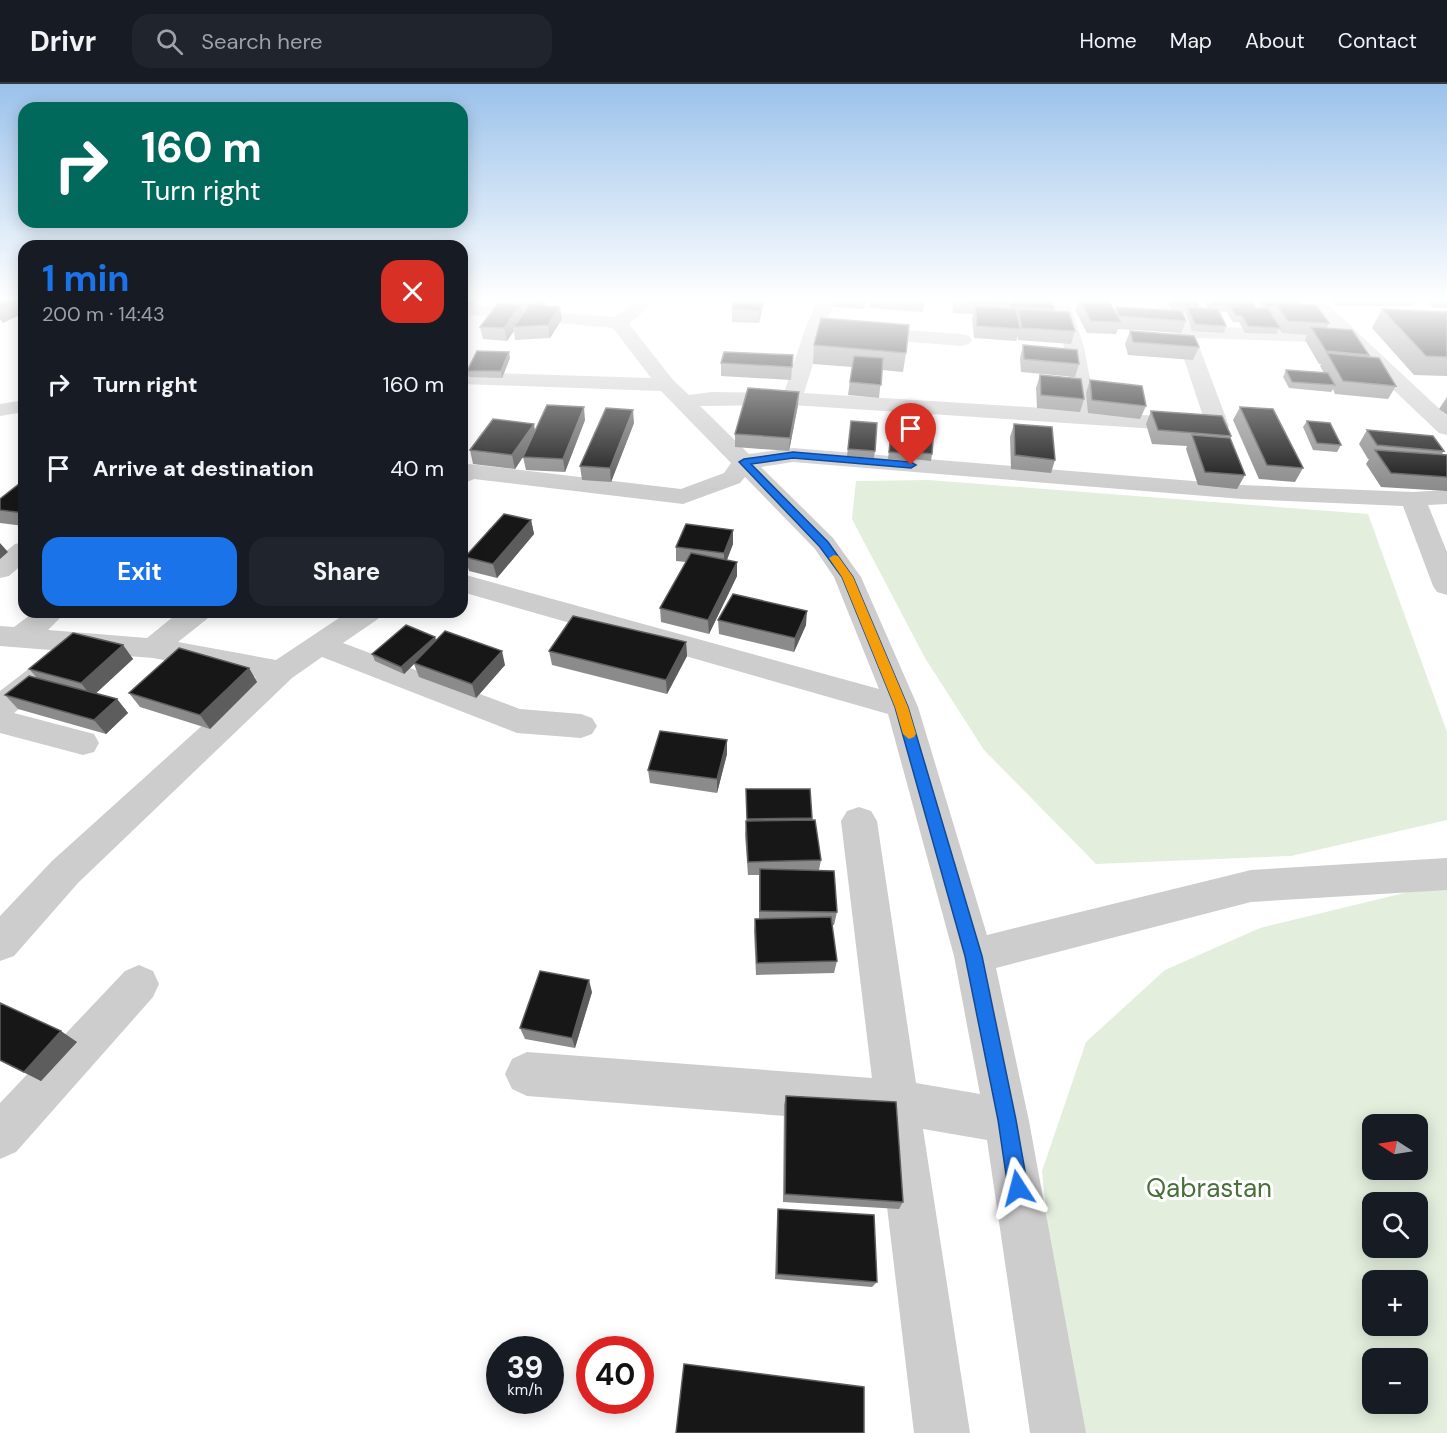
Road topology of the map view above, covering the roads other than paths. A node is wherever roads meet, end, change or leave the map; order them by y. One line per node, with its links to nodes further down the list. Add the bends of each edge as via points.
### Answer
1 (652, 364): 9 (street)
2 (803, 364): 10 (street)
3 (1077, 364): 13 (street)
4 (1196, 364): 14 (street)
5 (1378, 364): 15 (street)
6 (468, 378): 7 (street)
7 (483, 379): 8 (street); 9 (street)
8 (468, 392)
9 (675, 393): 10 (street, via 712,398); 17 (street)
10 (792, 399): 13 (street)
11 (18, 407): 12 (street)
12 (0, 410)
13 (1086, 416): 14 (street)
14 (1218, 426): 16 (street)
15 (1447, 428)
16 (1226, 448)
17 (744, 462): 18 (street, via 732,478 683,497); 20 (street, via 793,455 1238,481); 34 (street, via 824,544 847,577)
18 (468, 472)
19 (1447, 497): 20 (street)
20 (1413, 499): 24 (street)
21 (18, 555): 22 (street)
22 (0, 570)
23 (468, 585): 34 (street)
24 (1447, 586)
25 (42, 618): 28 (street)
26 (190, 618): 31 (street)
27 (359, 618): 30 (street)
28 (11, 636): 29 (street)
29 (84, 642): 31 (street); 33 (street)
30 (320, 645): 32 (street); 36 (street, via 517,721)
31 (153, 648): 32 (street)
32 (281, 671): 40 (street, via 65,872)
33 (0, 707)
34 (902, 707): 41 (street)
35 (0, 721): 37 (street)
36 (581, 726)
37 (83, 743)
38 (859, 821): 44 (street)
39 (1447, 874): 41 (street, via 1251,886)
40 (0, 943)
41 (974, 956): 45 (street)
42 (139, 984): 46 (street)
43 (527, 1074): 44 (street)
44 (897, 1102): 45 (street); 47 (street)
45 (1007, 1120): 48 (street)
46 (0, 1136)
47 (942, 1433)
48 (1058, 1433)

